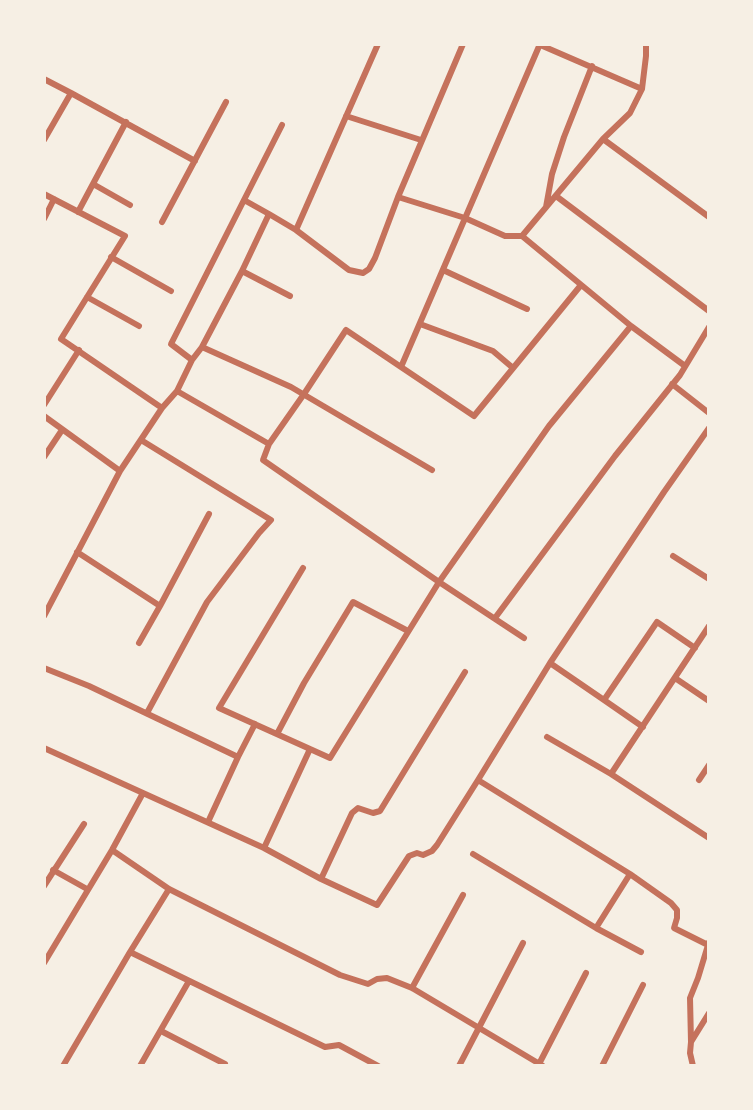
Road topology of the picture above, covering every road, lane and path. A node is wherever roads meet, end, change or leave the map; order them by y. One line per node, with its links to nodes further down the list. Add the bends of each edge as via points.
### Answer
1 (378, 44): 10 (street)
2 (463, 44): 14 (street)
3 (539, 44): 5 (street); 28 (street)
4 (646, 44): 7 (street)
5 (592, 66): 7 (street); 24 (street, via 564,137)
6 (44, 79): 8 (street)
7 (642, 89): 13 (street, via 631,113)
8 (71, 93): 11 (street); 15 (street)
9 (226, 102): 16 (street)
10 (346, 116): 14 (street); 31 (street)
11 (126, 122): 16 (street); 17 (street)
12 (282, 125): 22 (street)
13 (603, 139): 19 (street); 27 (street)
14 (421, 140): 20 (street)
15 (44, 141)
16 (195, 161): 30 (street)
17 (93, 184): 23 (street); 25 (street)
18 (44, 194): 21 (street)
19 (556, 196): 24 (street); 41 (street)
20 (398, 197): 28 (street); 31 (street, via 375,258 363,273 349,270)
21 (54, 200): 25 (street); 29 (street)
22 (244, 200): 26 (street); 48 (street, via 172,344)
23 (130, 205)
24 (545, 209): 32 (street)
25 (78, 212): 33 (street, via 125,236)
26 (269, 214): 31 (street); 35 (street)
27 (709, 217)
28 (465, 218): 32 (street, via 505,236); 34 (street)
29 (44, 219)
30 (162, 222)
31 (296, 230)
32 (522, 236): 36 (street)
33 (111, 257): 37 (street); 39 (street)
34 (443, 270): 40 (street); 42 (street)
35 (242, 271): 38 (street); 46 (street)
36 (581, 285): 44 (street); 51 (street)
37 (171, 291)
38 (290, 296)
39 (87, 297): 43 (street); 47 (street, via 61,339)
40 (527, 309)
41 (709, 311)
42 (420, 324): 50 (street); 51 (street, via 493,351)
43 (139, 326)
44 (631, 326): 49 (street); 71 (street, via 549,426)
45 (709, 329): 49 (street)
46 (202, 347): 48 (street); 54 (street)
47 (79, 350): 55 (street); 56 (street)
48 (192, 360): 53 (street)
49 (685, 366): 52 (street)
50 (401, 367): 51 (street, via 474,416); 54 (street, via 346,330)
51 (513, 368)
52 (672, 384): 57 (street); 74 (street)
53 (177, 391): 56 (street); 62 (street)
54 (304, 394): 62 (street); 64 (street)
55 (44, 405)
56 (162, 408): 61 (street)
57 (709, 413)
58 (44, 416): 60 (street)
59 (709, 428): 80 (street)
60 (62, 430): 63 (street); 65 (street)
61 (141, 440): 65 (street); 86 (street, via 271,520 207,601)
62 (269, 444): 71 (street, via 262,460)
63 (44, 457)
64 (432, 470)
65 (120, 471): 67 (street)
66 (209, 514): 72 (street)
67 (77, 552): 72 (street); 73 (street)
68 (673, 556): 70 (street)
69 (303, 568): 87 (street, via 219,708)
70 (709, 579)
71 (439, 582): 74 (street); 76 (street)
72 (160, 606): 78 (street)
73 (44, 616)
74 (495, 618): 77 (street)
75 (709, 626): 79 (street)
76 (408, 632): 89 (street, via 353,602); 92 (street, via 330,758)
77 (524, 638)
78 (139, 643)
79 (695, 648): 83 (street); 84 (street, via 657,622)
80 (550, 663): 84 (street); 96 (street)
81 (44, 668): 86 (street)
82 (465, 672): 107 (street, via 380,811 358,808 352,813)
83 (675, 678): 85 (street); 88 (street)
84 (604, 700): 88 (street)
85 (709, 701)
86 (147, 713): 93 (street)
87 (255, 724): 89 (street); 93 (street)
88 (643, 727): 95 (street)
89 (277, 734): 92 (street)
90 (547, 737): 95 (street)
91 (44, 748): 98 (street)
92 (310, 749): 102 (street)
93 (238, 757): 99 (street)
94 (709, 765): 97 (street)
95 (611, 774): 101 (street)
96 (478, 780): 106 (street); 107 (street, via 432,851 409,856 377,905)
97 (699, 780)
98 (144, 793): 99 (street); 103 (street)
99 (208, 822): 102 (street)
100 (84, 824): 105 (street)
101 (709, 838)
102 (264, 848): 107 (street)
103 (112, 850): 109 (street); 110 (street)
104 (473, 854): 112 (street)
105 (53, 870): 108 (street); 109 (street)
106 (630, 874): 112 (street); 114 (street, via 677,910 674,928)
107 (320, 878)
108 (44, 886)
109 (87, 889): 117 (street)
110 (169, 889): 115 (street); 121 (street, via 354,981 368,984 387,978)
111 (463, 895): 121 (street)
112 (596, 928): 116 (street)
113 (523, 943): 123 (street)
114 (708, 944): 125 (street, via 690,998)
115 (130, 952): 119 (street); 128 (street)
116 (641, 952)
117 (44, 963)
118 (586, 972): 127 (street)
119 (189, 981): 124 (street); 130 (street, via 325,1047 339,1045)
120 (643, 985): 132 (street)
121 (412, 988): 123 (street)
122 (709, 1013): 125 (street)
123 (478, 1028): 127 (street); 131 (street)
124 (161, 1031): 126 (street); 129 (street)
125 (691, 1042): 133 (street)
126 (226, 1065)
127 (541, 1065)
128 (63, 1066)
129 (140, 1066)
130 (378, 1066)
131 (459, 1066)
132 (602, 1066)
133 (693, 1066)

